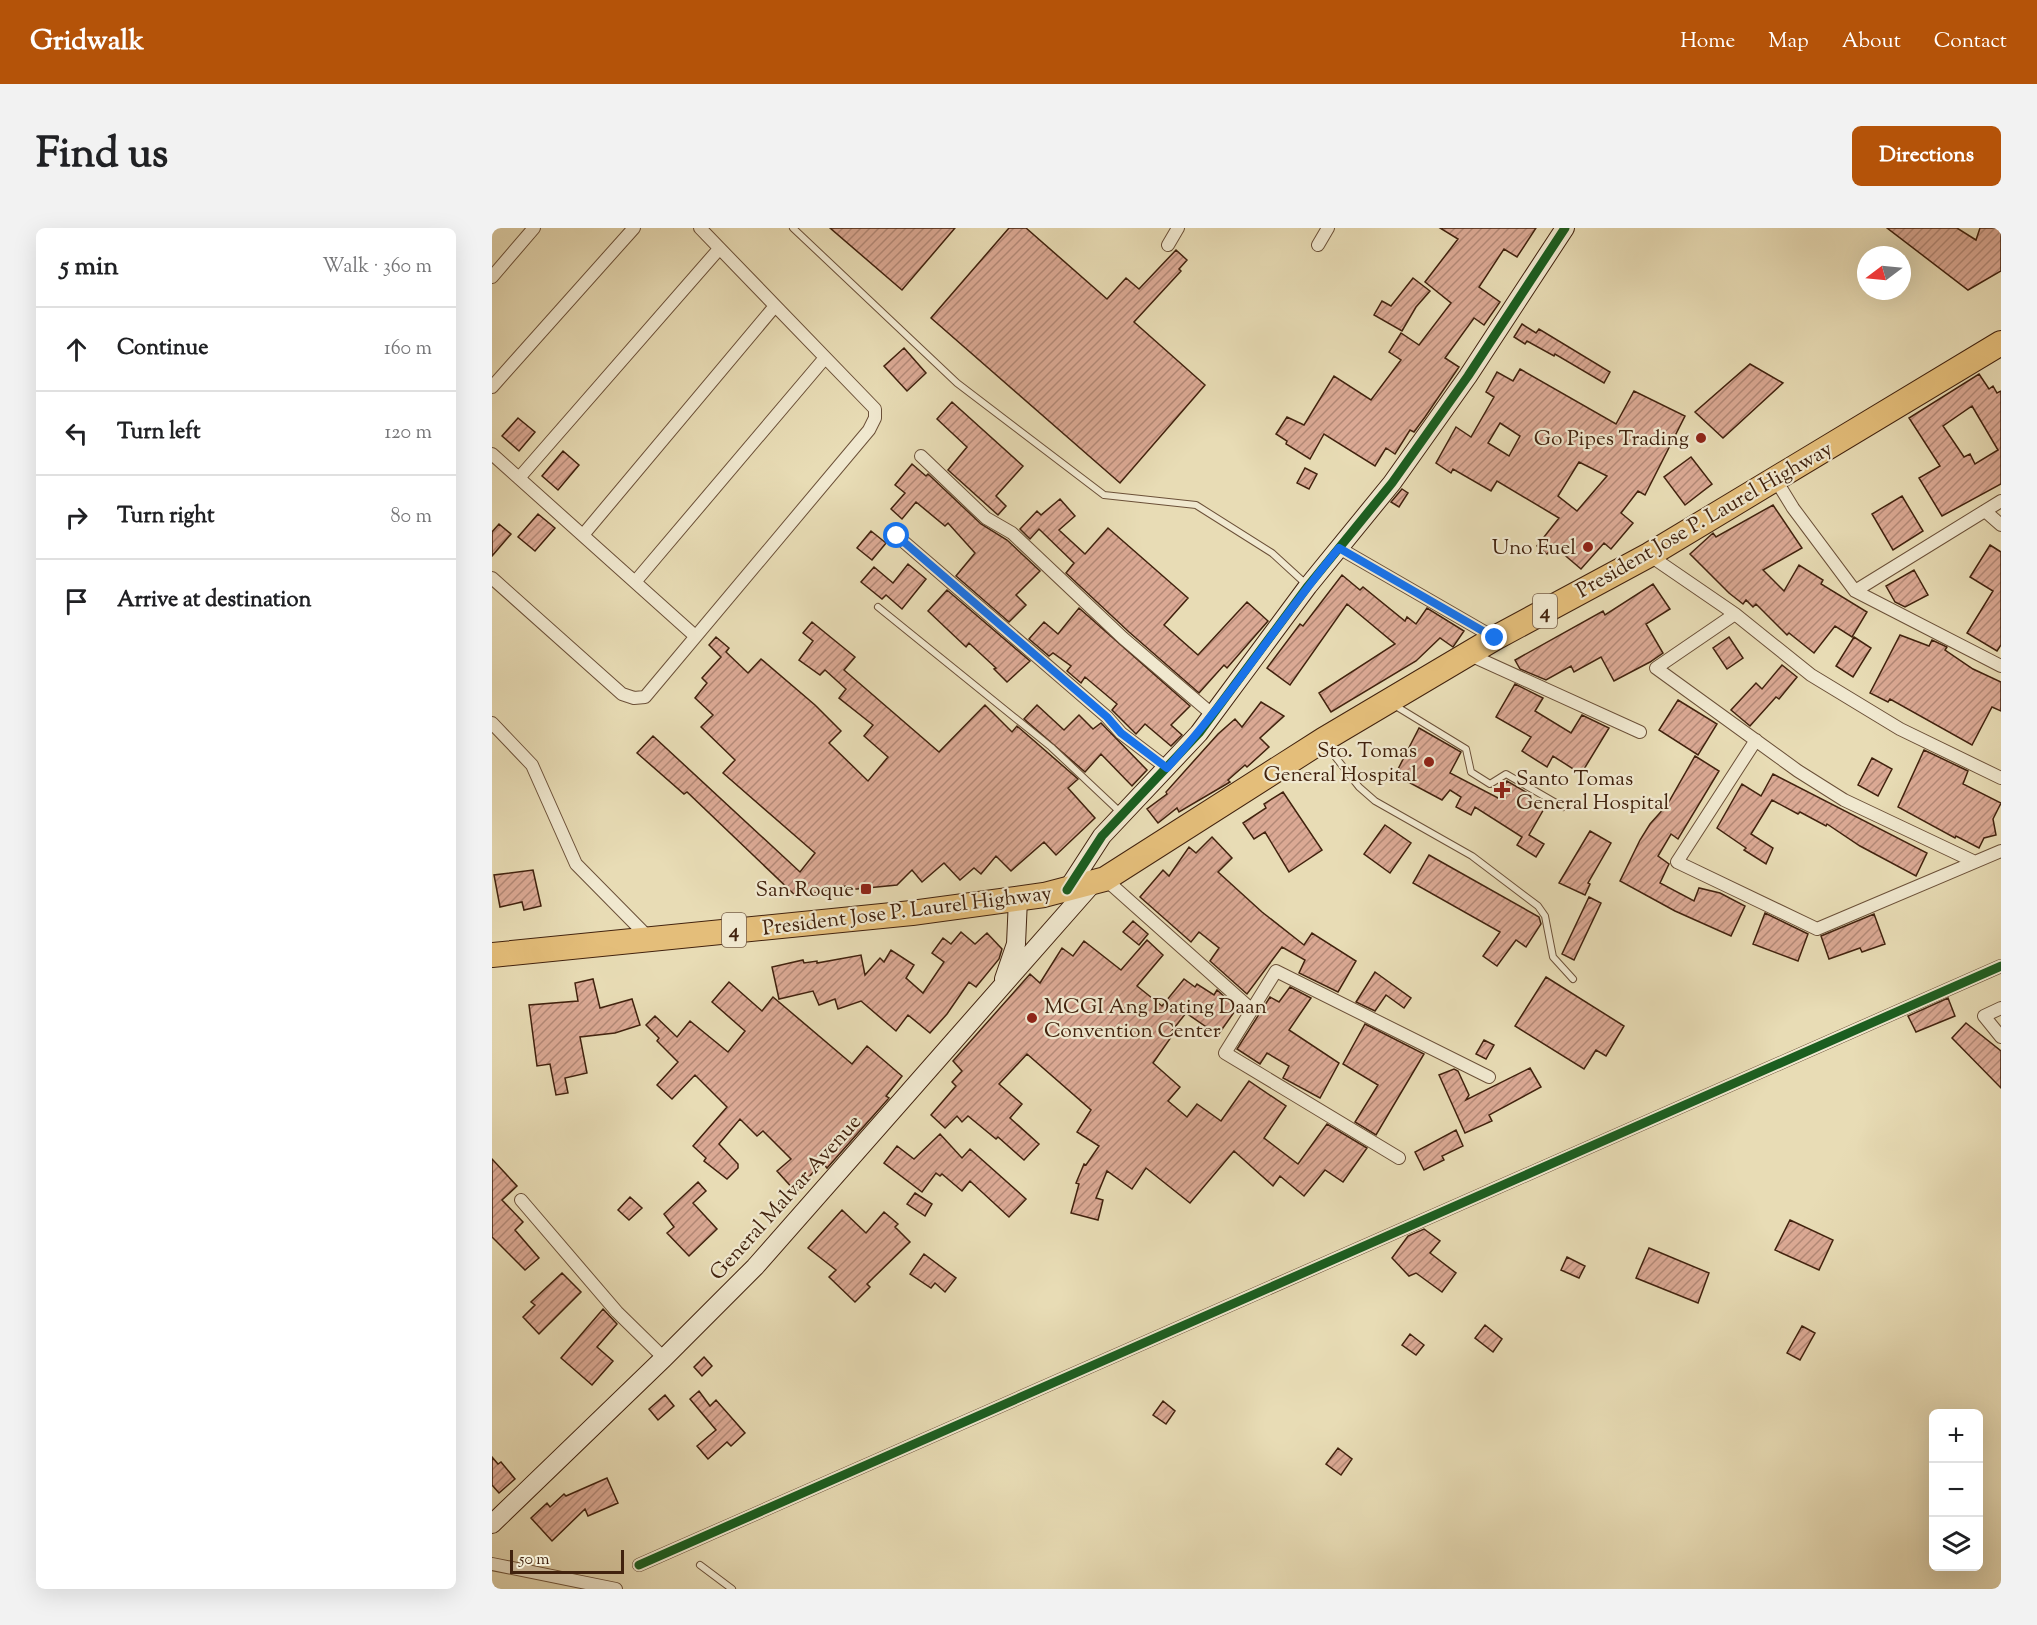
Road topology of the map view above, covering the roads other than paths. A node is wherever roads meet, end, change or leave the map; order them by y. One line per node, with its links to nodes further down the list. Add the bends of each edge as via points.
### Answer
1 (534, 228): 11 (street)
2 (634, 228): 15 (street)
3 (700, 228): 10 (street)
4 (793, 228): 29 (lane, via 957,384 1104,495 1196,505 1272,553)
5 (1178, 228): 8 (street)
6 (1328, 228): 9 (street)
7 (1565, 228): 25 (main road, via 1468,376 1392,483)
8 (1168, 245)
9 (1318, 245)
10 (719, 249): 12 (street); 19 (street)
11 (492, 277)
12 (775, 306): 14 (street); 23 (street)
13 (2001, 343): 18 (highway, President Jose P. Laurel Highway / 4)
14 (824, 359): 28 (street); 33 (street, via 875,409 875,418 869,430)
15 (492, 387)
16 (492, 454): 19 (street)
17 (921, 456): 38 (street, via 986,518 1012,532 1123,638)
18 (1774, 477): 26 (highway, President Jose P. Laurel Highway / 4); 30 (street)
19 (519, 478): 23 (street)
20 (2001, 501): 21 (street)
21 (1985, 511): 22 (street); 30 (street)
22 (2001, 525)
23 (583, 535): 28 (street)
24 (897, 536): 43 (street, via 1121,733)
25 (1339, 548): 29 (main road); 34 (street)
26 (1649, 555): 32 (street); 34 (highway, President Jose P. Laurel Highway / 4)
27 (492, 578): 33 (street, via 628,696 645,697)
28 (635, 582): 33 (street)
29 (1308, 586): 38 (main road)
30 (1855, 591): 36 (street)
31 (878, 608): 46 (lane, via 1051,747)
32 (1735, 614): 42 (street, via 1656,668); 44 (street, via 1811,675 1900,729)
33 (694, 635)
34 (1495, 638): 35 (highway, President Jose P. Laurel Highway / 4)
35 (1468, 654): 37 (highway, President Jose P. Laurel Highway / 4); 40 (street)
36 (2001, 666)
37 (1390, 703): 41 (highway, President Jose P. Laurel Highway / 4); 45 (lane, via 1466,749 1471,772 1490,784 1506,774)
38 (1213, 715): 43 (main road)
39 (492, 723): 52 (street, via 532,765 576,864)
40 (1640, 732)
41 (1323, 740): 49 (highway, President Jose P. Laurel Highway / 4); 55 (lane, via 1359,787 1375,801 1472,856 1538,906 1545,916 1553,957)
42 (1756, 740): 48 (street, via 1844,800); 48 (street, via 1677,862 1817,929)
43 (1167, 768): 46 (main road)
44 (2001, 777)
45 (1563, 807)
46 (1123, 815): 50 (main road, via 1102,836)
47 (2001, 851): 48 (street)
48 (1975, 862)
49 (1099, 881): 50 (highway, President Jose P. Laurel Highway / 4); 56 (main road, General Malvar Avenue / 4); 58 (street)
50 (1067, 890): 51 (highway, President Jose P. Laurel Highway / 4)
51 (1017, 899): 52 (highway, President Jose P. Laurel Highway / 4); 56 (main road, via 1017,944)
52 (649, 938): 53 (highway, President Jose P. Laurel Highway / 4)
53 (492, 955)
54 (2001, 966): 66 (street)
55 (1573, 979)
56 (1001, 988): 63 (main road, General Malvar Avenue / 4, via 755,1267)
57 (2001, 1008): 59 (street, via 1984,1016)
58 (1252, 1010): 60 (street, via 1276,971); 61 (street, via 1226,1053)
59 (2001, 1036)
60 (1489, 1077)
61 (1399, 1158)
62 (521, 1200): 63 (street, via 617,1312)
63 (664, 1358): 64 (main road, General Malvar Avenue / 4)
64 (492, 1524)
65 (492, 1564): 68 (street)
66 (639, 1565)
67 (700, 1565): 69 (lane)
68 (616, 1589)
69 (732, 1589)

